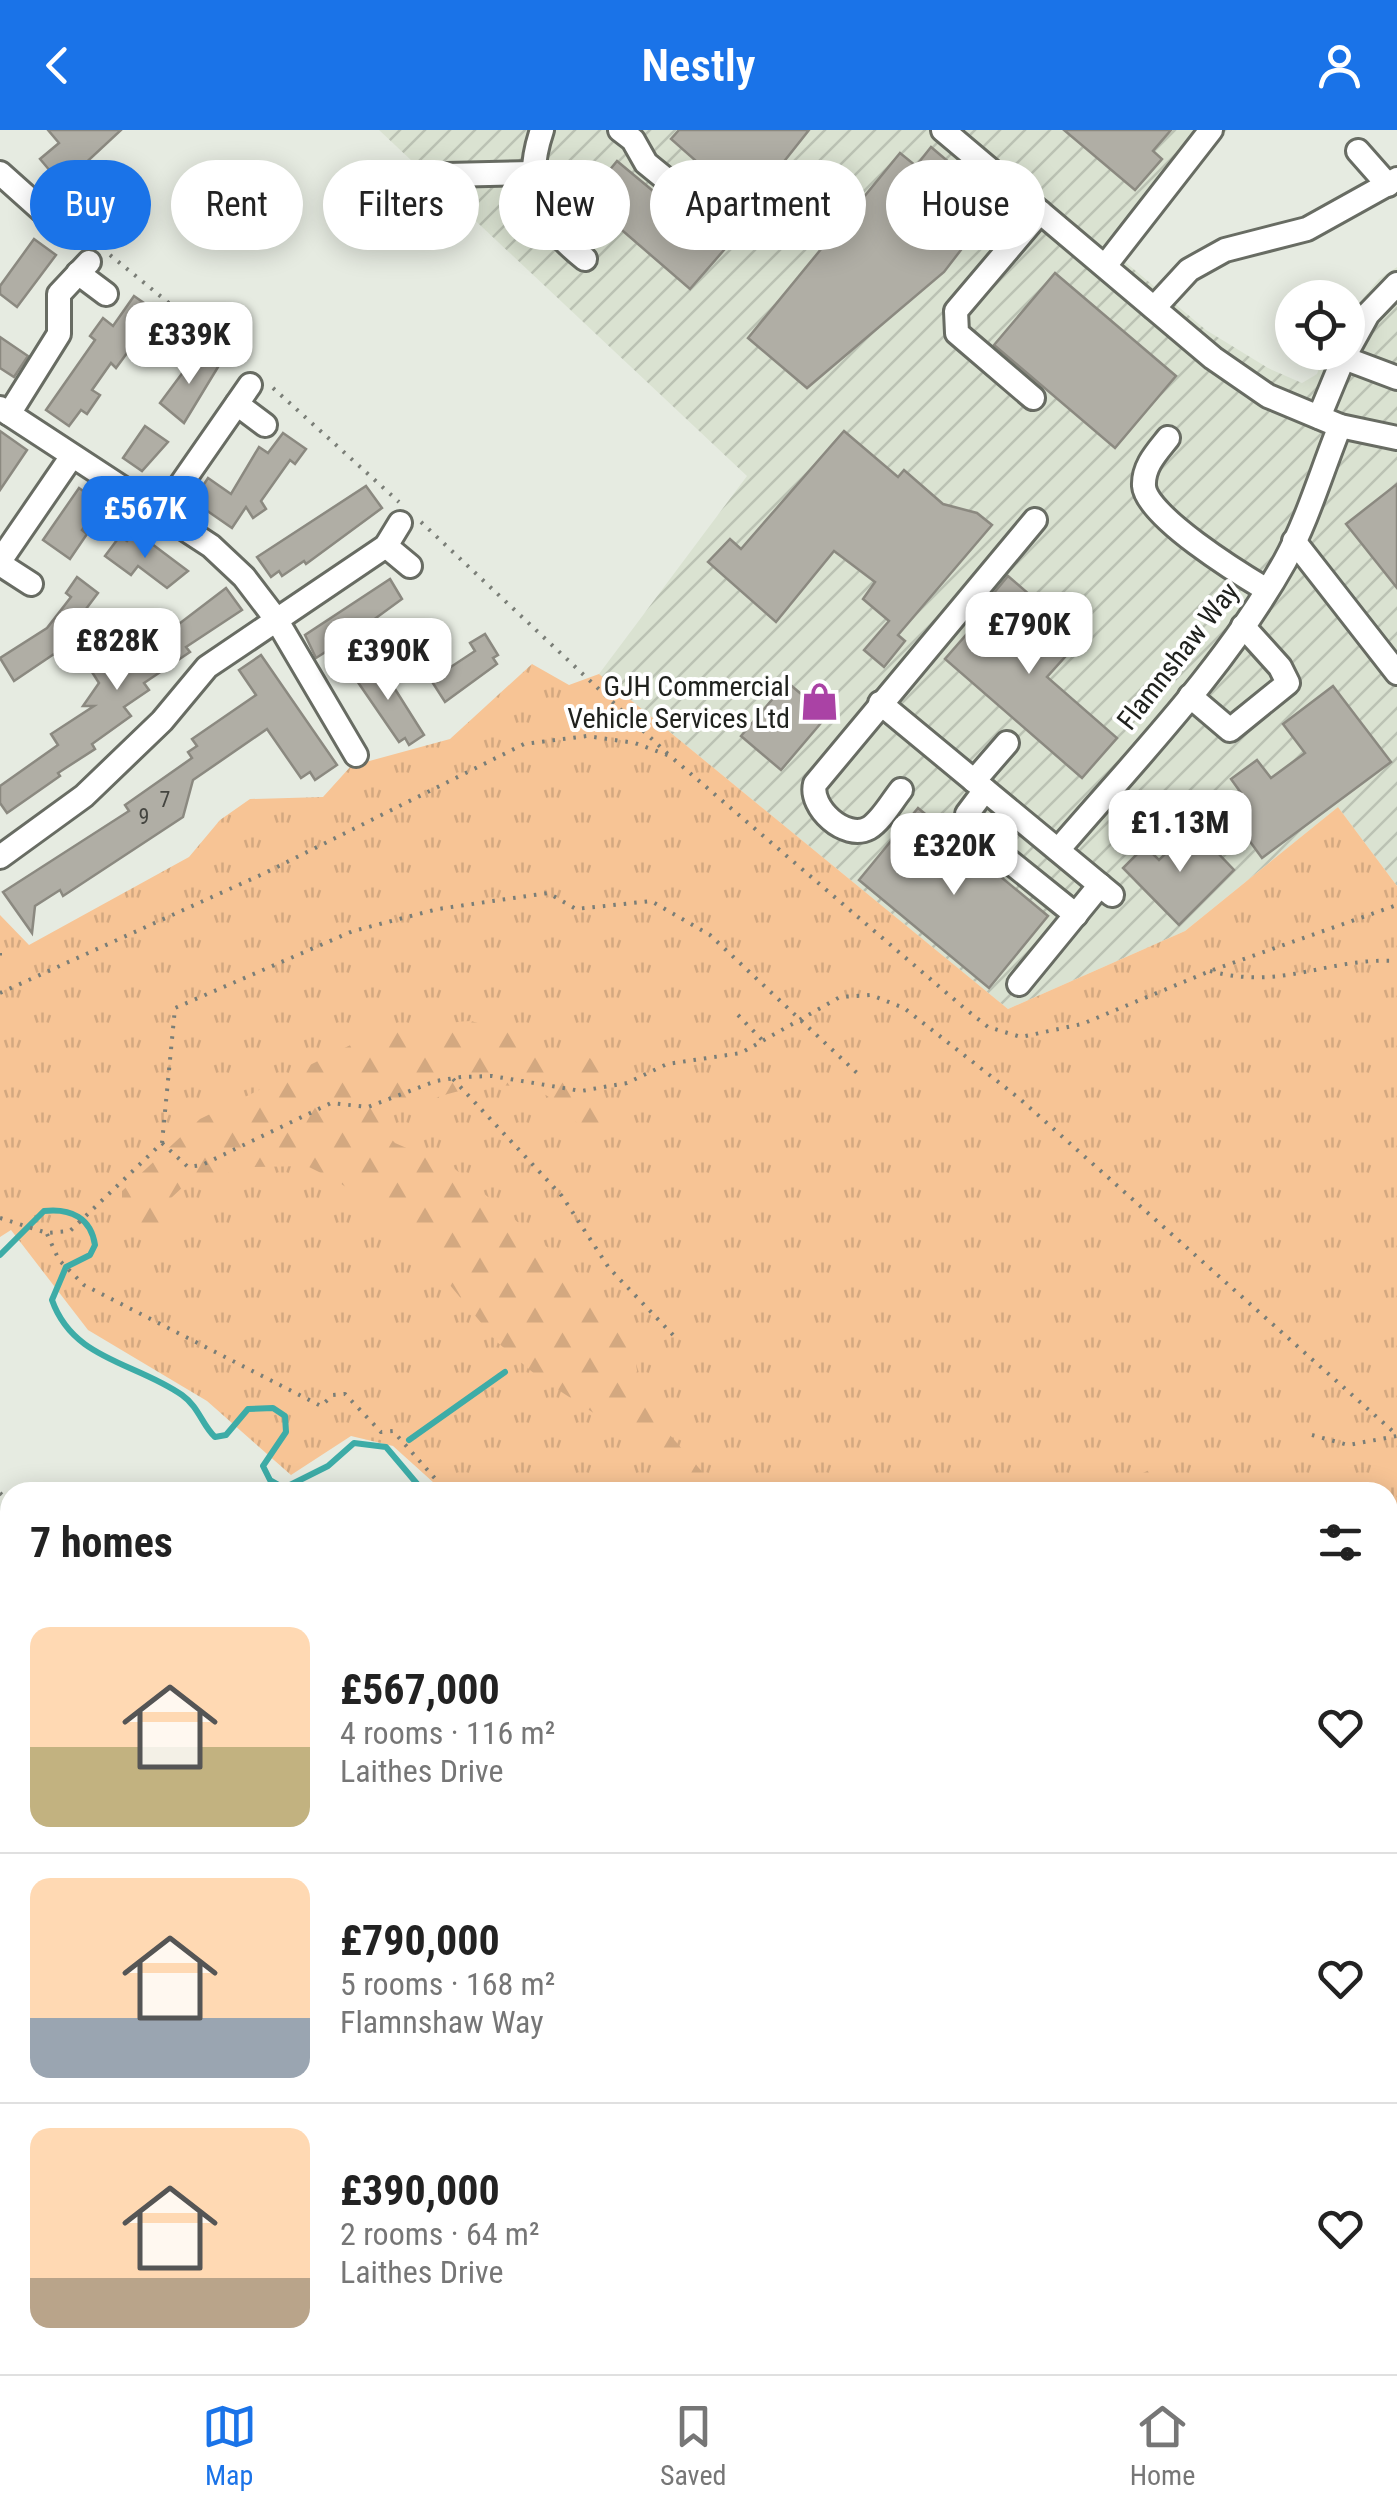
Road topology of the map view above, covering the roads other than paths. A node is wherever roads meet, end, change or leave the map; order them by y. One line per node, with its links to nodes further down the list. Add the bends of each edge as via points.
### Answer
1 (542, 130): 6 (street)
2 (620, 130): 8 (street)
3 (943, 130): 7 (street)
4 (1211, 130): 16 (street)
5 (1358, 151): 10 (street)
6 (535, 160)
7 (978, 160)
8 (650, 166)
9 (0, 173): 11 (street)
10 (1392, 182): 19 (street, via 1307,229 1224,250 1189,270)
11 (30, 201)
12 (1045, 216): 16 (street)
13 (574, 250): 15 (street)
14 (1008, 250): 24 (street, via 954,322 958,333)
15 (585, 259)
16 (1105, 266): 19 (street)
17 (1397, 284): 20 (street, Flamnshaw Way)
18 (106, 294): 25 (street, via 84,267 59,294 59,334)
19 (1154, 308): 26 (street, via 1268,396)
20 (1365, 319)
21 (1365, 362): 23 (street)
22 (1342, 370): 26 (street, Flamnshaw Way)
23 (1397, 378)
24 (1033, 398)
25 (5, 411): 30 (street)
26 (1329, 422): 29 (street); 34 (street, Flamnshaw Way)
27 (265, 425): 31 (street, via 253,387)
28 (1168, 438): 39 (street, via 1144,480 1153,506)
29 (1397, 438)
30 (72, 456): 31 (street); 36 (street)
31 (161, 513): 40 (street, via 211,546)
32 (1035, 520): 44 (street)
33 (400, 523): 35 (street)
34 (1294, 541): 39 (street, Flamnshaw Way); 42 (street)
35 (386, 546): 37 (street); 40 (street)
36 (0, 562): 38 (street)
37 (410, 566)
38 (32, 584)
39 (1267, 590): 41 (street, Flamnshaw Way)
40 (276, 619): 46 (street); 49 (street, via 207,667 84,796)
41 (1243, 626): 43 (street, Flamnshaw Way); 43 (street, via 1288,683 1230,730)
42 (1397, 673)
43 (1190, 696): 50 (street, Flamnshaw Way)
44 (880, 703): 47 (street); 48 (street, via 812,794 847,830 871,827)
45 (1006, 743): 47 (street)
46 (356, 755)
47 (980, 785): 50 (street); 51 (street, via 968,828)
48 (901, 790)
49 (2, 850)
50 (1058, 850): 51 (street, via 1106,890)
51 (1076, 915): 52 (street)
52 (1019, 984)

